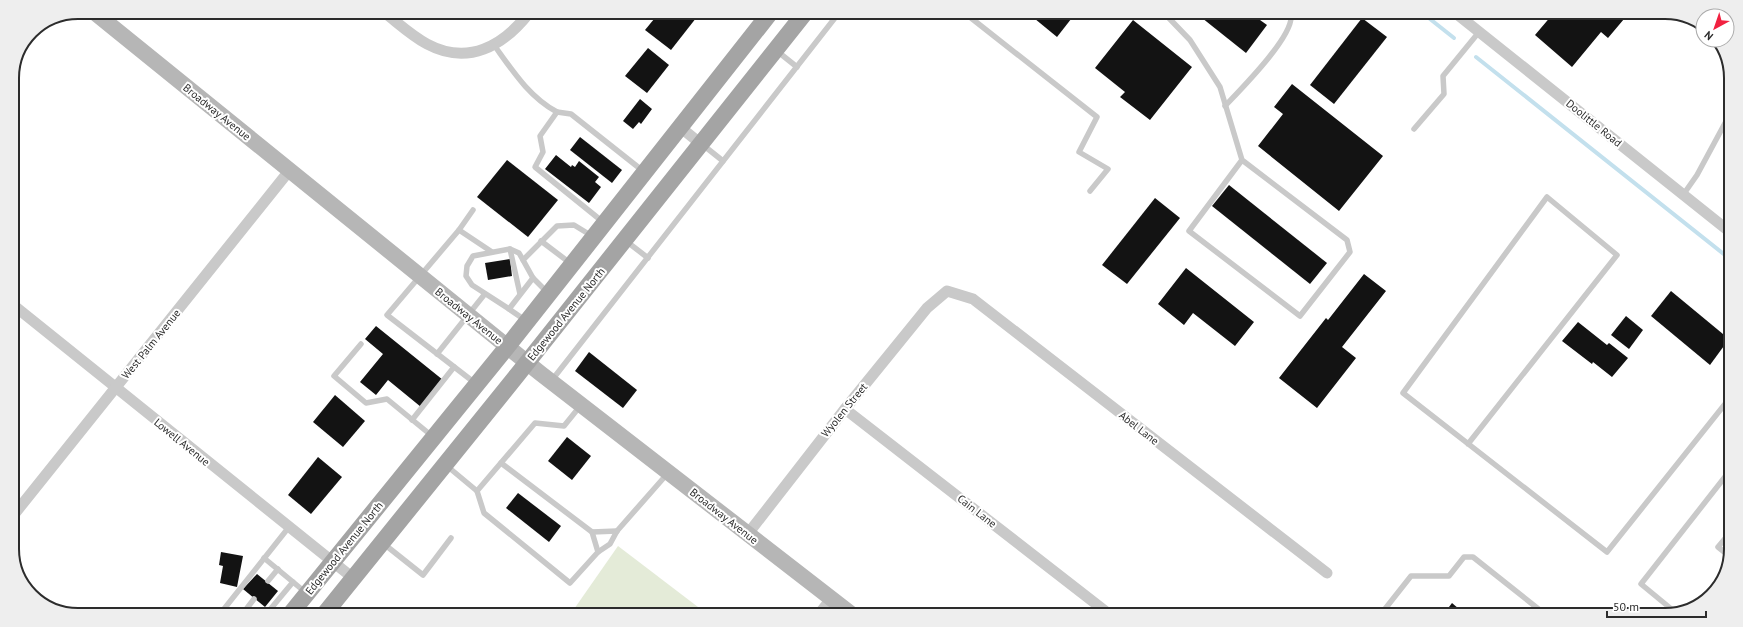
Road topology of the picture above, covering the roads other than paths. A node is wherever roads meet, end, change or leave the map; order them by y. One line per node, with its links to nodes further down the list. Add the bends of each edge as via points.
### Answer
1 (103, 19): 23 (street, Broadway Avenue)
2 (393, 19): 12 (street, via 427,44 453,53 470,53)
3 (523, 19): 12 (street, via 506,38)
4 (766, 19): 18 (main road, Edgewood Avenue North)
5 (800, 19): 13 (main road, Edgewood Avenue North)
6 (834, 19): 14 (lane)
7 (972, 19): 25 (lane, via 1097,117 1079,152 1108,169)
8 (1169, 19): 15 (lane, via 1190,40 1220,88)
9 (1292, 19): 15 (lane, via 1283,38 1270,56)
10 (1463, 19): 11 (street, Doolittle Road)
11 (1479, 32): 19 (lane, via 1443,76 1444,94); 26 (street, Doolittle Road)
12 (494, 45): 16 (lane, via 529,91 542,104)
13 (775, 50): 14 (lane); 20 (main road, Edgewood Avenue North)
14 (797, 67): 22 (lane)
15 (1225, 106): 21 (lane)
16 (557, 112): 24 (lane, via 571,114); 28 (lane, via 540,136 543,152 535,167)
17 (1724, 125): 26 (lane)
18 (680, 127): 20 (street); 24 (main road, Edgewood Avenue North)
19 (1414, 129)
20 (701, 144): 22 (lane); 32 (main road, Edgewood Avenue North)
21 (1242, 160): 21 (lane, via 1347,240 1350,252 1300,316 1189,231)
22 (723, 161): 36 (lane)
23 (289, 171): 39 (street, Broadway Avenue); 56 (street, West Palm Avenue)
24 (645, 172): 28 (main road, Edgewood Avenue North)
25 (1090, 191)
26 (1683, 195): 29 (street, Doolittle Road)
27 (473, 210): 30 (lane)
28 (604, 223): 31 (main road, Edgewood Avenue North)
29 (1724, 227)
30 (459, 230): 35 (lane); 39 (lane)
31 (594, 237): 33 (lane, via 574,225 557,226); 38 (main road, Edgewood Avenue North)
32 (625, 240): 36 (lane); 52 (main road, Edgewood Avenue North)
33 (541, 241): 37 (lane); 38 (lane)
34 (510, 249): 35 (lane); 37 (lane, via 519,252); 42 (lane)
35 (492, 252): 44 (lane, via 473,256 467,266 466,276)
36 (648, 258): 54 (lane)
37 (523, 260): 40 (lane)
38 (572, 265): 43 (main road, Edgewood Avenue North)
39 (419, 276): 47 (street, Broadway Avenue); 51 (lane, via 387,315)
40 (533, 278): 42 (lane); 43 (lane)
41 (947, 291): 59 (street, Wyolen Street, via 927,308); 81 (street, Abel Lane, via 973,299)
42 (520, 294): 45 (lane)
43 (549, 294): 48 (main road, Edgewood Avenue North)
44 (484, 295): 45 (lane); 47 (lane)
45 (509, 309): 48 (lane)
46 (19, 310): 56 (street, Lowell Avenue)
47 (469, 316): 50 (street, Broadway Avenue); 51 (lane)
48 (527, 322): 50 (main road, Edgewood Avenue North)
49 (361, 344): 60 (lane, via 334,376 366,403 387,399)
50 (507, 347): 52 (street, Broadway Avenue); 55 (main road, Edgewood Avenue North)
51 (437, 354): 53 (lane)
52 (527, 362): 54 (street, Broadway Avenue); 64 (main road, Edgewood Avenue North)
53 (454, 367): 55 (lane); 60 (lane)
54 (551, 381): 57 (street, Broadway Avenue)
55 (476, 385): 61 (main road, Edgewood Avenue North)
56 (116, 388): 68 (street, West Palm Avenue); 69 (street, Lowell Avenue)
57 (581, 405): 63 (lane, via 564,426 535,422); 65 (street, Broadway Avenue)
58 (1724, 405): 62 (lane, via 1607,552)
59 (845, 409): 72 (street, Wyolen Street); 96 (street, Cain Lane)
60 (412, 420): 61 (lane)
61 (434, 438): 79 (main road, Edgewood Avenue North)
62 (1468, 444): 62 (lane, via 1403,393 1547,197 1617,255)
63 (500, 463): 67 (lane); 71 (lane)
64 (445, 464): 67 (lane); 75 (main road, Edgewood Avenue North)
65 (668, 473): 70 (lane); 72 (street, Broadway Avenue)
66 (1724, 478): 88 (lane, via 1641,584)
67 (477, 491): 76 (lane, via 484,513 570,583)
68 (19, 508)
69 (289, 527): 78 (lane); 79 (street, Lowell Avenue)
70 (617, 531): 71 (lane); 76 (lane, via 610,544)
71 (592, 532): 76 (lane)
72 (747, 534): 87 (street, Broadway Avenue)
73 (451, 538): 75 (lane, via 423,575)
74 (1724, 540): 77 (lane, via 1718,547)
75 (382, 543): 82 (main road, Edgewood Avenue North)
76 (598, 552)
77 (1724, 552)
78 (264, 558): 80 (lane); 89 (lane)
79 (332, 562): 82 (street, Lowell Avenue); 85 (main road, Edgewood Avenue North)
80 (278, 569): 83 (lane); 84 (lane)
81 (1327, 573)
82 (353, 578): 93 (main road, Edgewood Avenue North)
83 (268, 582)
84 (293, 582): 85 (lane); 91 (lane)
85 (307, 593): 92 (main road, Edgewood Avenue North)
86 (254, 599): 90 (lane)
87 (831, 599): 94 (street); 95 (street, Broadway Avenue)
88 (1669, 607)
89 (225, 608)
90 (247, 608)
91 (271, 608)
92 (295, 608)
93 (329, 608)
94 (824, 608)
95 (843, 608)
96 (1101, 608)
97 (1386, 608): 98 (lane, via 1411,576 1449,576 1464,557 1473,557)
98 (1537, 608)

